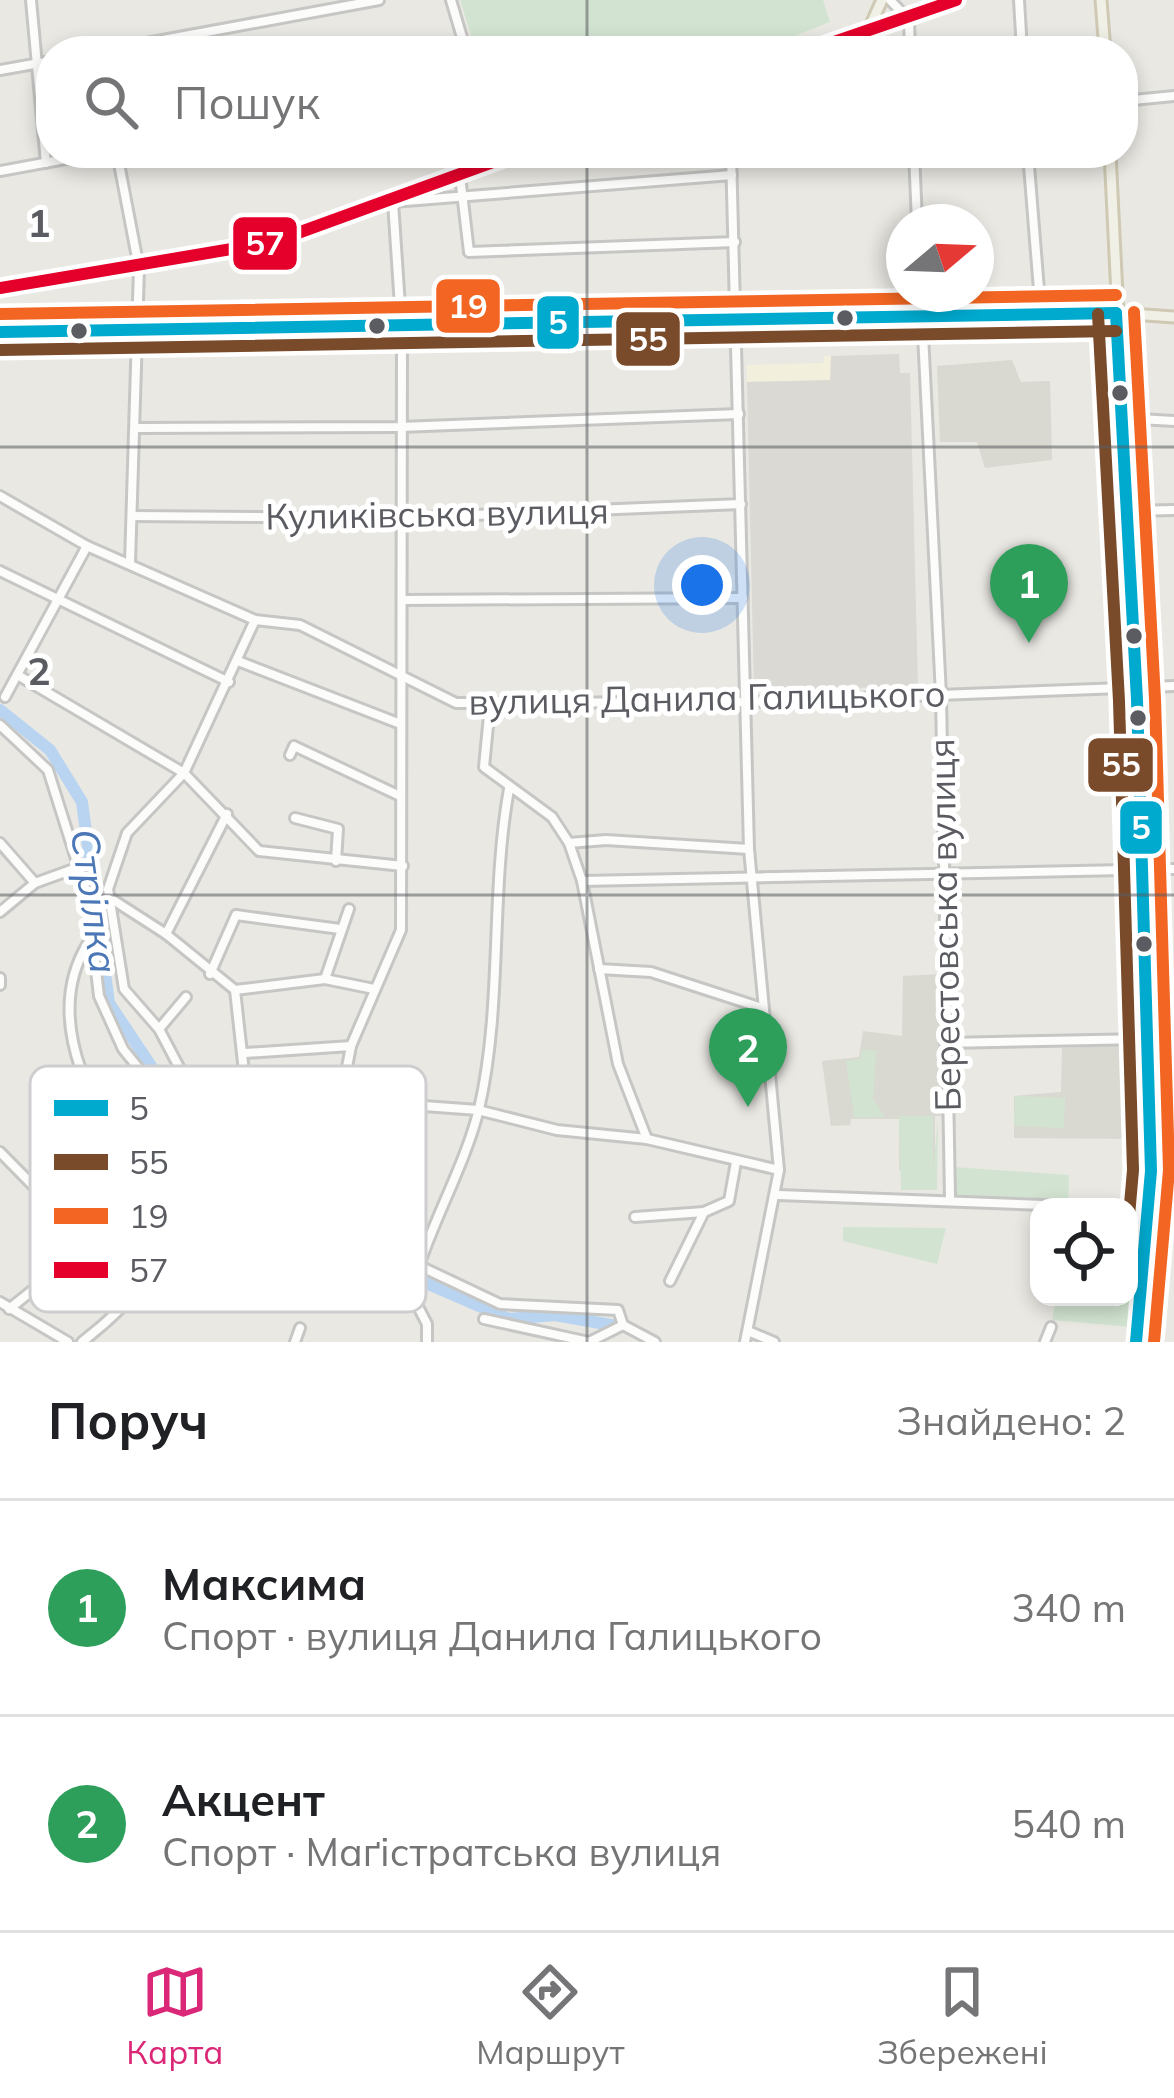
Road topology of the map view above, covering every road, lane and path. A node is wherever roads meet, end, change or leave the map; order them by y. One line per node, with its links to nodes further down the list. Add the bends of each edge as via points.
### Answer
1 (31, 0): 16 (street)
2 (379, 0): 10 (street)
3 (451, 0): 11 (street)
4 (886, 0): 8 (street); 9 (main road)
5 (956, 0): 8 (main road)
6 (1019, 0): 14 (street)
7 (1101, 0): 15 (main road)
8 (909, 20): 9 (main road); 13 (street)
9 (868, 31): 12 (main road)
10 (184, 36)
11 (462, 36)
12 (853, 36)
13 (910, 36)
14 (1021, 36)
15 (1104, 36)
16 (36, 52)
17 (36, 63): 18 (street)
18 (0, 70)
19 (1174, 96): 20 (street)
20 (1138, 100)
21 (36, 165): 28 (street)
22 (120, 168): 35 (street)
23 (477, 168): 30 (main road)
24 (732, 168): 29 (street)
25 (915, 168): 33 (street)
26 (1029, 168): 39 (street)
27 (1111, 168): 38 (main road)
28 (0, 171)
29 (732, 175): 31 (street); 34 (street)
30 (460, 176): 31 (street); 32 (main road)
31 (459, 198): 32 (street); 34 (street, via 469,251)
32 (393, 202): 35 (main road, via 273,242); 43 (street)
33 (916, 204)
34 (735, 242): 42 (street)
35 (139, 268): 36 (main road); 45 (street)
36 (0, 288)
37 (922, 312): 40 (street, Берестовська вулиця)
38 (1116, 313): 39 (main road); 41 (main road); 47 (main road)
39 (1041, 315): 40 (main road)
40 (922, 317): 42 (main road); 70 (street, Берестовська вулиця)
41 (1174, 317)
42 (737, 321): 43 (main road); 46 (street)
43 (402, 329): 45 (main road); 50 (street)
44 (0, 332): 45 (main road)
45 (139, 333): 49 (street)
46 (739, 413): 50 (street); 52 (street)
47 (1122, 418): 48 (street); 54 (main road)
48 (1174, 421)
49 (137, 428): 50 (street); 55 (street)
50 (400, 428): 56 (street)
51 (0, 496): 57 (street, вулиця Данила Галицького)
52 (741, 504): 56 (street, Куликівська вулиця); 60 (street)
53 (1174, 510): 54 (street)
54 (1128, 511): 69 (main road)
55 (132, 516): 56 (street, Куликівська вулиця); 58 (street)
56 (401, 518): 61 (street)
57 (87, 546): 58 (street, вулиця Данила Галицького); 62 (street)
58 (130, 563): 63 (street, вулиця Данила Галицького)
59 (0, 572): 62 (street)
60 (743, 598): 61 (street); 72 (street)
61 (403, 599): 65 (street)
62 (57, 600): 66 (street); 67 (street)
63 (255, 620): 64 (street); 65 (street, вулиця Данила Галицького, via 300,625)
64 (238, 661): 67 (street); 74 (street)
65 (401, 671): 73 (street, вулиця Данила Галицького, via 456,703); 74 (street)
66 (21, 677): 71 (street); 77 (street)
67 (229, 682): 77 (street)
68 (1174, 686): 69 (street, вулиця Данила Галицького)
69 (1136, 687): 70 (street, вулиця Данила Галицького); 89 (main road)
70 (940, 695): 72 (street, вулиця Данила Галицького); 90 (street, Берестовська вулиця)
71 (5, 698)
72 (746, 702): 73 (street, вулиця Данила Галицького); 84 (street)
73 (490, 705): 78 (street, via 484,767)
74 (398, 724): 79 (street)
75 (0, 725): 87 (street, via 48,770)
76 (290, 755): 79 (street, via 295,746)
77 (184, 772): 80 (street); 94 (street, via 127,832)
78 (509, 789): 83 (street, via 552,818); 120 (street)
79 (400, 796): 86 (street)
80 (227, 814): 85 (street, via 259,851); 98 (street)
81 (296, 818): 85 (street, via 338,830)
82 (0, 843): 93 (street)
83 (569, 843): 84 (street); 92 (street)
84 (749, 849): 91 (street)
85 (336, 862): 86 (street)
86 (403, 866): 103 (street, via 401,930)
87 (80, 867): 93 (street); 99 (street)
88 (1174, 869): 89 (street)
89 (1142, 871): 90 (street); 107 (main road)
90 (942, 874): 91 (street); 111 (street, Берестовська вулиця)
91 (751, 878): 92 (street); 106 (street)
92 (582, 880): 100 (street)
93 (35, 883): 96 (street)
94 (110, 898): 98 (street); 109 (street, via 118,974)
95 (349, 909): 97 (street)
96 (0, 912)
97 (340, 929): 101 (street, via 236,915); 102 (street)
98 (166, 934): 101 (street)
99 (88, 941): 114 (street, via 71,988); 115 (street, via 105,1018)
100 (599, 969): 106 (street, via 651,972); 121 (street, via 618,1064)
101 (210, 974): 104 (street)
102 (325, 979): 103 (street); 104 (street)
103 (374, 989): 112 (street)
104 (235, 990): 113 (street)
105 (186, 997): 109 (street)
106 (763, 1008): 124 (street)
107 (1146, 1025): 108 (street); 110 (main road)
108 (1174, 1025)
109 (159, 1029): 116 (street)
110 (1146, 1039): 111 (street); 130 (main road)
111 (945, 1043): 127 (street, Берестовська вулиця)
112 (351, 1046): 113 (street); 118 (street)
113 (245, 1053): 117 (street)
114 (81, 1066)
115 (138, 1066)
116 (178, 1066)
117 (246, 1066)
118 (348, 1066)
119 (426, 1106): 120 (street)
120 (478, 1110): 121 (street, via 557,1130); 134 (street)
121 (647, 1139): 123 (street)
122 (0, 1152): 125 (street)
123 (736, 1162): 124 (street); 132 (street, via 729,1202)
124 (779, 1170): 126 (street)
125 (30, 1182)
126 (778, 1195): 127 (street); 146 (street)
127 (950, 1197): 128 (street)
128 (1030, 1202)
129 (1138, 1208): 130 (street)
130 (1149, 1209): 131 (street); 147 (main road)
131 (1174, 1210)
132 (704, 1212): 133 (street); 136 (street)
133 (635, 1217)
134 (426, 1247)
135 (426, 1266): 143 (street, via 500,1304 619,1310)
136 (670, 1282)
137 (30, 1293): 139 (street)
138 (0, 1302): 139 (street)
139 (10, 1309): 148 (street)
140 (116, 1312): 149 (street)
141 (421, 1312): 151 (street)
142 (484, 1319): 152 (street)
143 (623, 1325): 152 (street); 153 (street)
144 (1051, 1327): 155 (street)
145 (300, 1328): 150 (street)
146 (747, 1336): 154 (street)
147 (1136, 1340): 156 (street)
148 (68, 1342)
149 (82, 1342)
150 (296, 1342)
151 (428, 1342)
152 (589, 1342)
153 (656, 1342)
154 (774, 1342)
155 (1045, 1342)
156 (1158, 1342)

